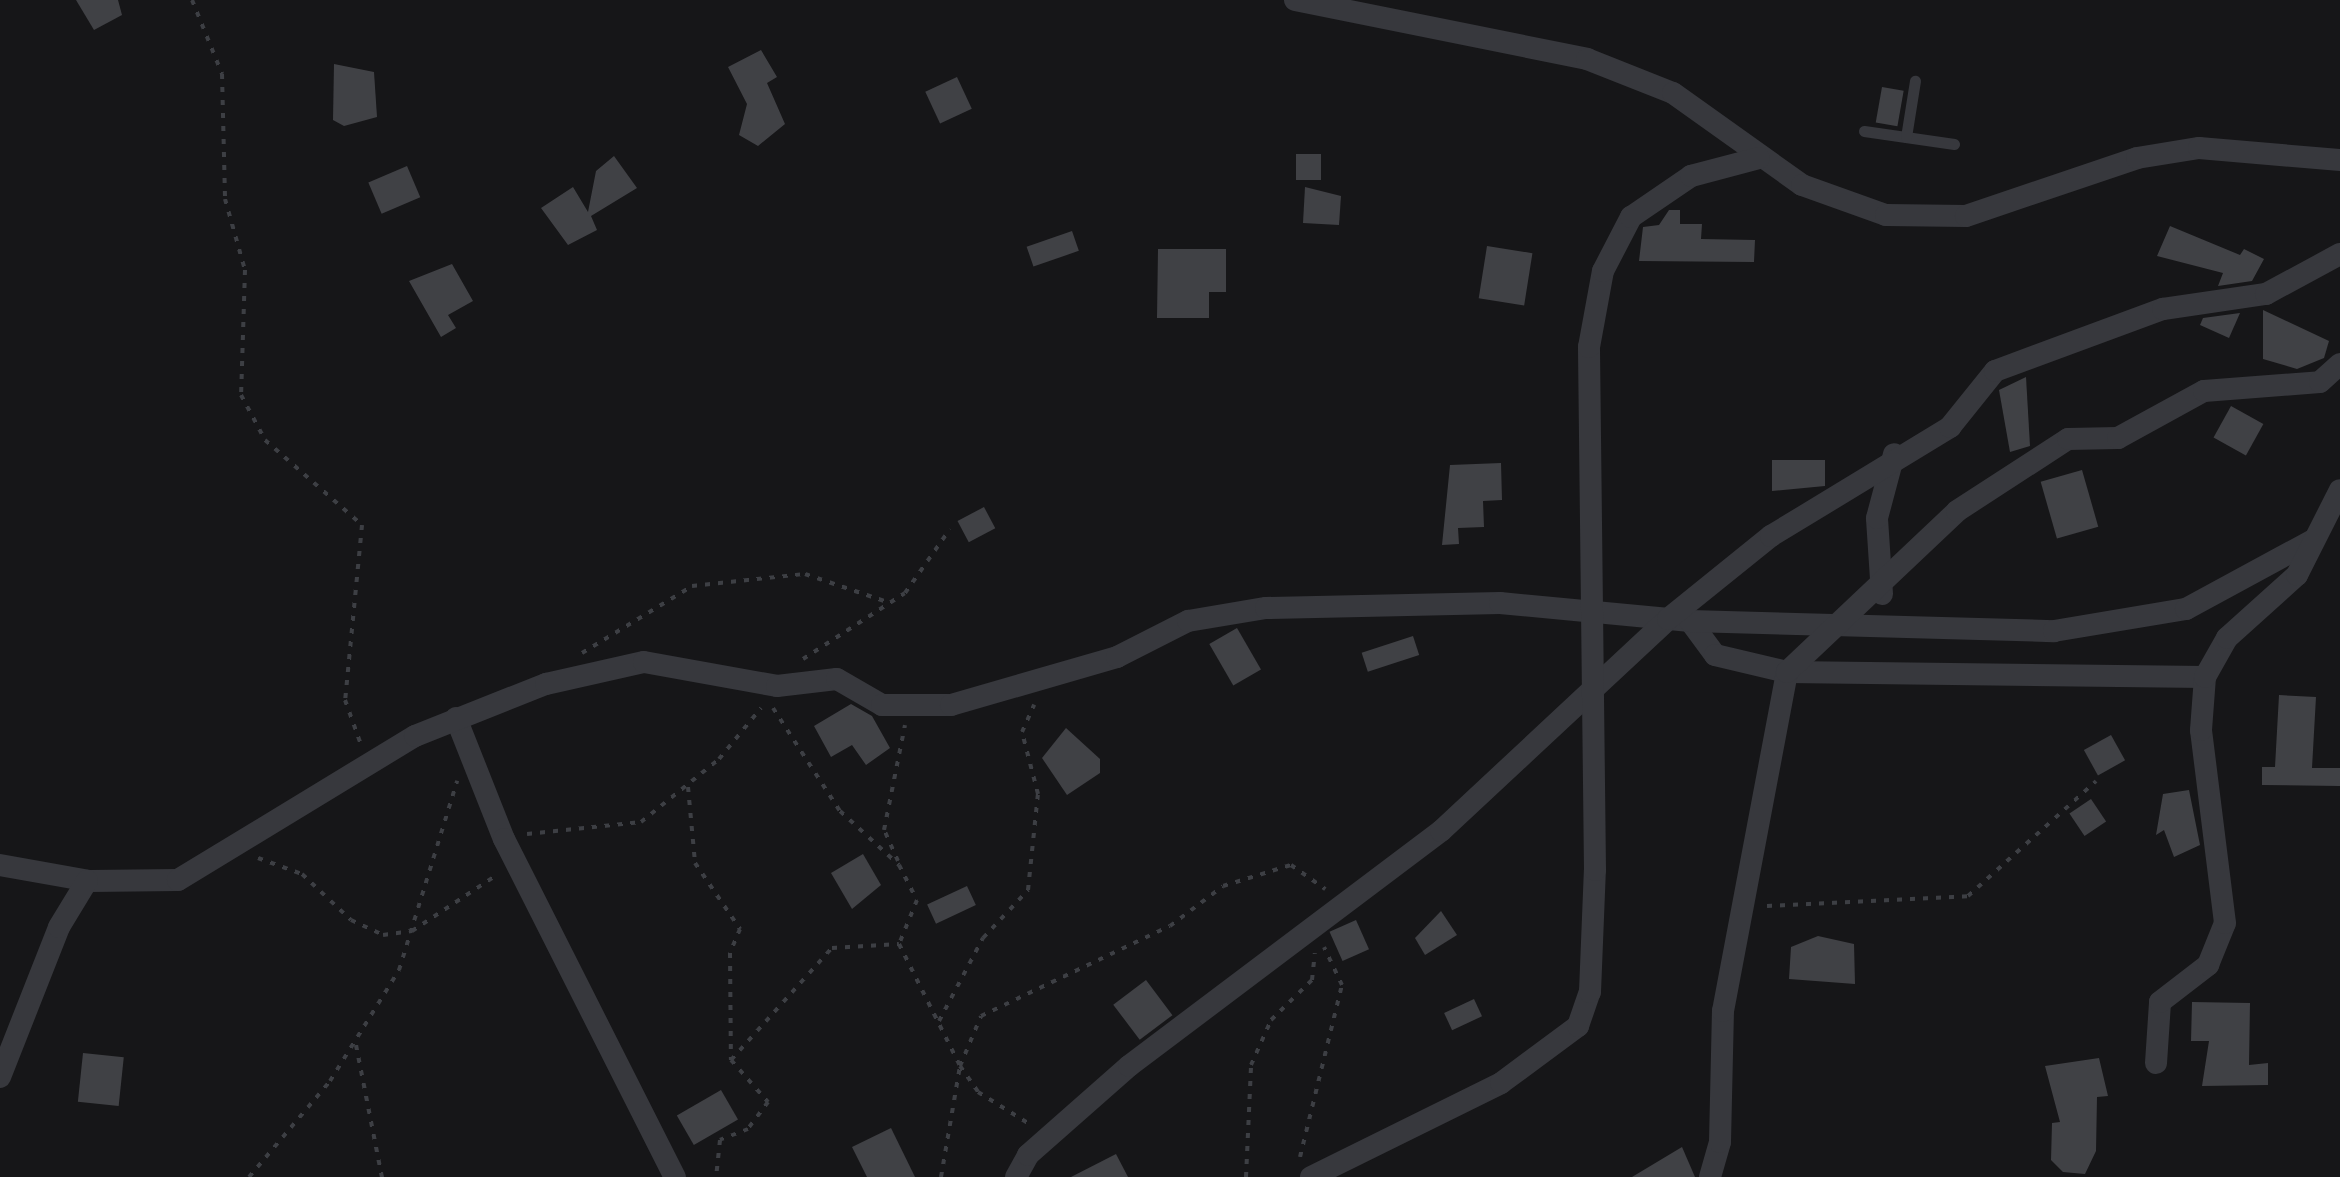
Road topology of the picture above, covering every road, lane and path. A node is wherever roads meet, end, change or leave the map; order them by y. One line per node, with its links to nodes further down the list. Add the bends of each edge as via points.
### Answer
1 (192, 0): 30 (path, via 214,36 224,88 225,199 246,282 241,395 265,440 362,525 346,718)
2 (1296, 0): 7 (street, via 1587,59 1673,92)
3 (1915, 81): 5 (lane)
4 (1864, 131): 5 (lane)
5 (1906, 137): 6 (lane)
6 (1954, 144)
7 (1759, 158): 8 (street, via 1843,204 1926,218 1966,216 2138,158 2198,148); 17 (street, via 1691,176 1631,217 1603,271 1589,347)
8 (2340, 160)
9 (2340, 254): 11 (street, via 2266,294 2163,309 1995,371 1950,427)
10 (2340, 364): 15 (street, via 2320,382 2204,391 2118,438 2068,439 1957,511)
11 (1894, 454): 15 (street, via 1877,518); 18 (street)
12 (2340, 490): 14 (street)
13 (950, 529): 16 (path)
14 (2313, 540): 19 (street, via 2228,593 2132,623 2054,632); 23 (street, via 2297,575 2227,638)
15 (1882, 584): 19 (street); 20 (street)
16 (890, 604): 21 (path, via 805,574 692,586); 26 (path, via 812,652)
17 (1598, 607): 18 (street); 24 (street, via 1266,608 1188,621); 25 (street)
18 (1679, 620): 20 (street); 22 (street, via 1715,655); 25 (street)
19 (1882, 623): 20 (street)
20 (1832, 624): 22 (street)
21 (574, 659)
22 (1786, 672): 23 (street); 40 (street, via 1777,762)
23 (2205, 676): 46 (street, via 2202,730 2225,923 2208,966 2160,1002)
24 (1044, 682): 27 (street, via 995,698); 43 (path, via 1022,732 1038,794 1028,890 983,938)
25 (1596, 684): 39 (street); 58 (street, via 1590,992 1578,1026 1555,1052 1501,1083)
26 (777, 686): 27 (street, via 836,679 882,704); 28 (street, via 644,662)
27 (909, 706): 37 (path, via 884,830)
28 (456, 718): 29 (street); 30 (street)
29 (468, 756): 33 (street); 41 (path, via 437,826)
30 (373, 757): 34 (street)
31 (2096, 781): 40 (path, via 1968,896)
32 (687, 785): 33 (path, via 623,831 584,823); 37 (path, via 768,698 840,811); 45 (path, via 695,863 740,929 730,952)
33 (504, 839): 35 (street)
34 (233, 850): 38 (street, via 178,880); 41 (path, via 302,874 366,931)
35 (516, 862): 41 (path); 52 (street)
36 (0, 865): 38 (street)
37 (900, 865): 42 (path, via 917,900)
38 (87, 881): 48 (street, via 59,927)
39 (1364, 895): 47 (path, via 1325,889 1291,865 1201,896 1170,926 981,1016); 49 (street, via 1200,1010)
40 (1742, 908): 59 (street)
41 (412, 931): 44 (path)
42 (899, 944): 43 (path); 45 (path, via 832,948)
43 (939, 1021): 47 (path)
44 (356, 1045): 50 (path); 51 (path)
45 (730, 1060): 53 (path, via 768,1102 748,1128 720,1140)
46 (2156, 1063)
47 (960, 1066): 49 (path, via 1008,1114); 54 (path)
48 (0, 1077)
49 (1055, 1130): 55 (street)
50 (248, 1177)
51 (382, 1177)
52 (675, 1177)
53 (716, 1177)
54 (941, 1177)
55 (1016, 1177)
56 (1246, 1177): 57 (path, via 1250,1065 1270,1020 1312,980 1318,934 1342,985 1306,1114)
57 (1299, 1177)
58 (1311, 1177)
59 (1710, 1177)

